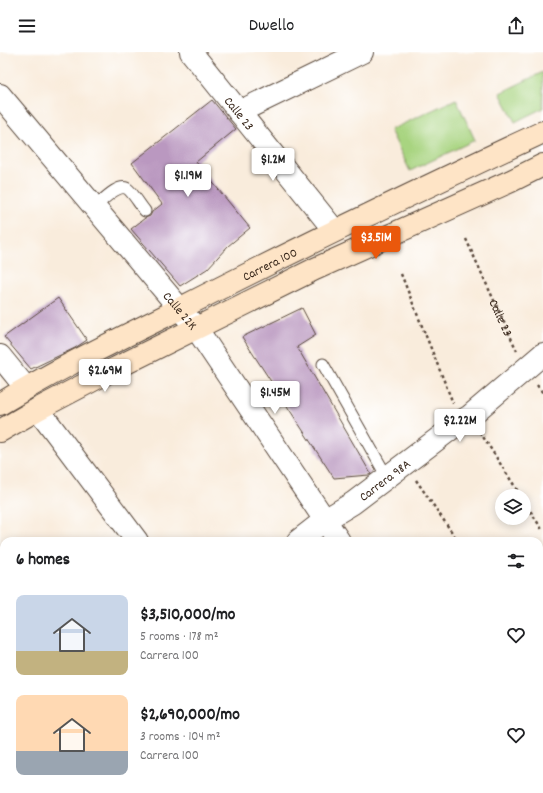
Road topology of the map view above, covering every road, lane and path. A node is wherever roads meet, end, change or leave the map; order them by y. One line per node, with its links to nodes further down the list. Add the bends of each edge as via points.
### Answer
1 (191, 52): 4 (street, Calle 23)
2 (362, 52): 4 (street)
3 (0, 95): 7 (street, Calle 22K)
4 (238, 112): 9 (street, Calle 23)
5 (543, 132): 9 (main road, Carrera 100)
6 (543, 165): 13 (main road, Carrera 100, via 315,269)
7 (95, 207): 8 (lane, via 121,187 128,189); 12 (street, Calle 22K)
8 (145, 211)
9 (334, 230): 12 (main road, Carrera 100)
10 (466, 239): 17 (path, Calle 23)
11 (401, 274): 22 (path)
12 (180, 308): 13 (street, Calle 22K); 18 (main road, Carrera 100)
13 (196, 328): 21 (main road, Carrera 100); 28 (street, Calle 22K)
14 (543, 354): 17 (street, Carrera 98A)
15 (0, 356): 18 (street)
16 (323, 364): 25 (lane)
17 (525, 369): 19 (path, Calle 23); 22 (street, Carrera 98A)
18 (26, 388): 20 (main road, Carrera 100)
19 (543, 393)
20 (0, 404)
21 (38, 409): 23 (main road, Carrera 100); 30 (street)
22 (465, 419): 24 (street, Carrera 98A); 26 (path)
23 (0, 431)
24 (405, 464): 25 (street, Carrera 98A); 33 (path)
25 (387, 477): 28 (street, Carrera 98A)
26 (516, 489)
27 (531, 512): 29 (path)
28 (325, 520): 31 (street, Carrera 98A); 32 (street, Calle 22K)
29 (543, 532)
30 (134, 537)
31 (303, 537)
32 (337, 537)
33 (455, 537)

